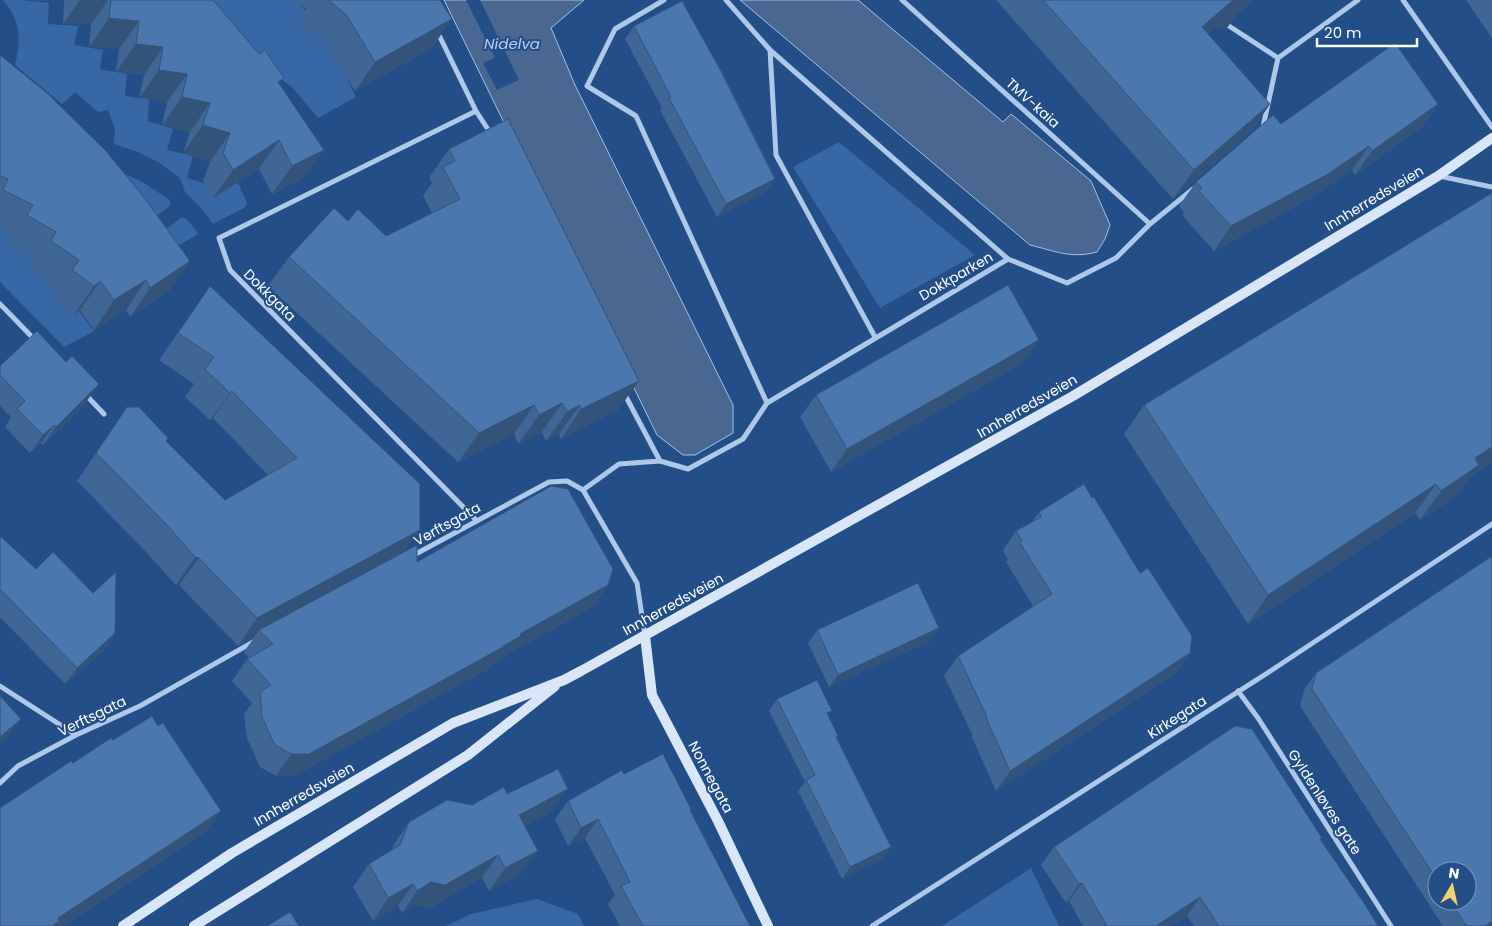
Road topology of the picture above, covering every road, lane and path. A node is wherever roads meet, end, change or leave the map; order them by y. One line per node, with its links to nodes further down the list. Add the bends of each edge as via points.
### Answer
1 (664, 0): 25 (street, via 615,29 587,86 636,116)
2 (726, 0): 8 (street)
3 (902, 0): 18 (street, TMV-kaia)
4 (1358, 0): 9 (street)
5 (1403, 0): 11 (street)
6 (434, 26): 10 (street)
7 (1229, 26): 9 (street)
8 (770, 50): 19 (street); 21 (street, via 776,155)
9 (1278, 58): 12 (street, via 1263,127)
10 (476, 111): 14 (street); 29 (street, Dokkgata, via 219,238 230,270)
11 (1492, 127)
12 (1256, 133)
13 (1492, 138): 15 (main road, Innherredsveien)
14 (496, 143)
15 (1438, 176): 17 (street); 32 (main road, Innherredsveien, via 1072,396)
16 (1199, 184): 18 (street, Dokkparken)
17 (1492, 187)
18 (1150, 224): 19 (street, Dokkparken, via 1116,258 1067,283)
19 (1008, 259): 21 (street, Dokkparken)
20 (0, 304): 22 (street)
21 (874, 337): 25 (street, Dokkparken)
22 (40, 345)
23 (78, 387): 26 (street)
24 (623, 391): 27 (street)
25 (766, 403): 27 (street, Dokkparken, via 743,439 688,469)
26 (104, 414)
27 (660, 462): 28 (street, Dokkparken, via 619,464)
28 (583, 490): 29 (street, Verftsgata, via 567,481 549,482); 32 (street, via 637,583)
29 (477, 521): 31 (street, Verftsgata)
30 (1492, 524): 36 (street, Kirkegata)
31 (408, 558)
32 (645, 636): 34 (main road, Innherredsveien); 41 (main road, Nonnegata, via 652,695)
33 (261, 638): 37 (street, Verftsgata, via 140,706)
34 (564, 680): 39 (main road, Innherredsveien, via 453,723 232,853); 40 (main road, Innherredsveien, via 468,755)
35 (0, 686): 37 (street)
36 (1238, 691): 42 (street, Kirkegata); 43 (street, Gyldenløves gate)
37 (76, 735): 38 (street, Verftsgata, via 18,766)
38 (0, 783)
39 (123, 926)
40 (194, 926)
41 (768, 926)
42 (872, 926)
43 (1391, 926)

